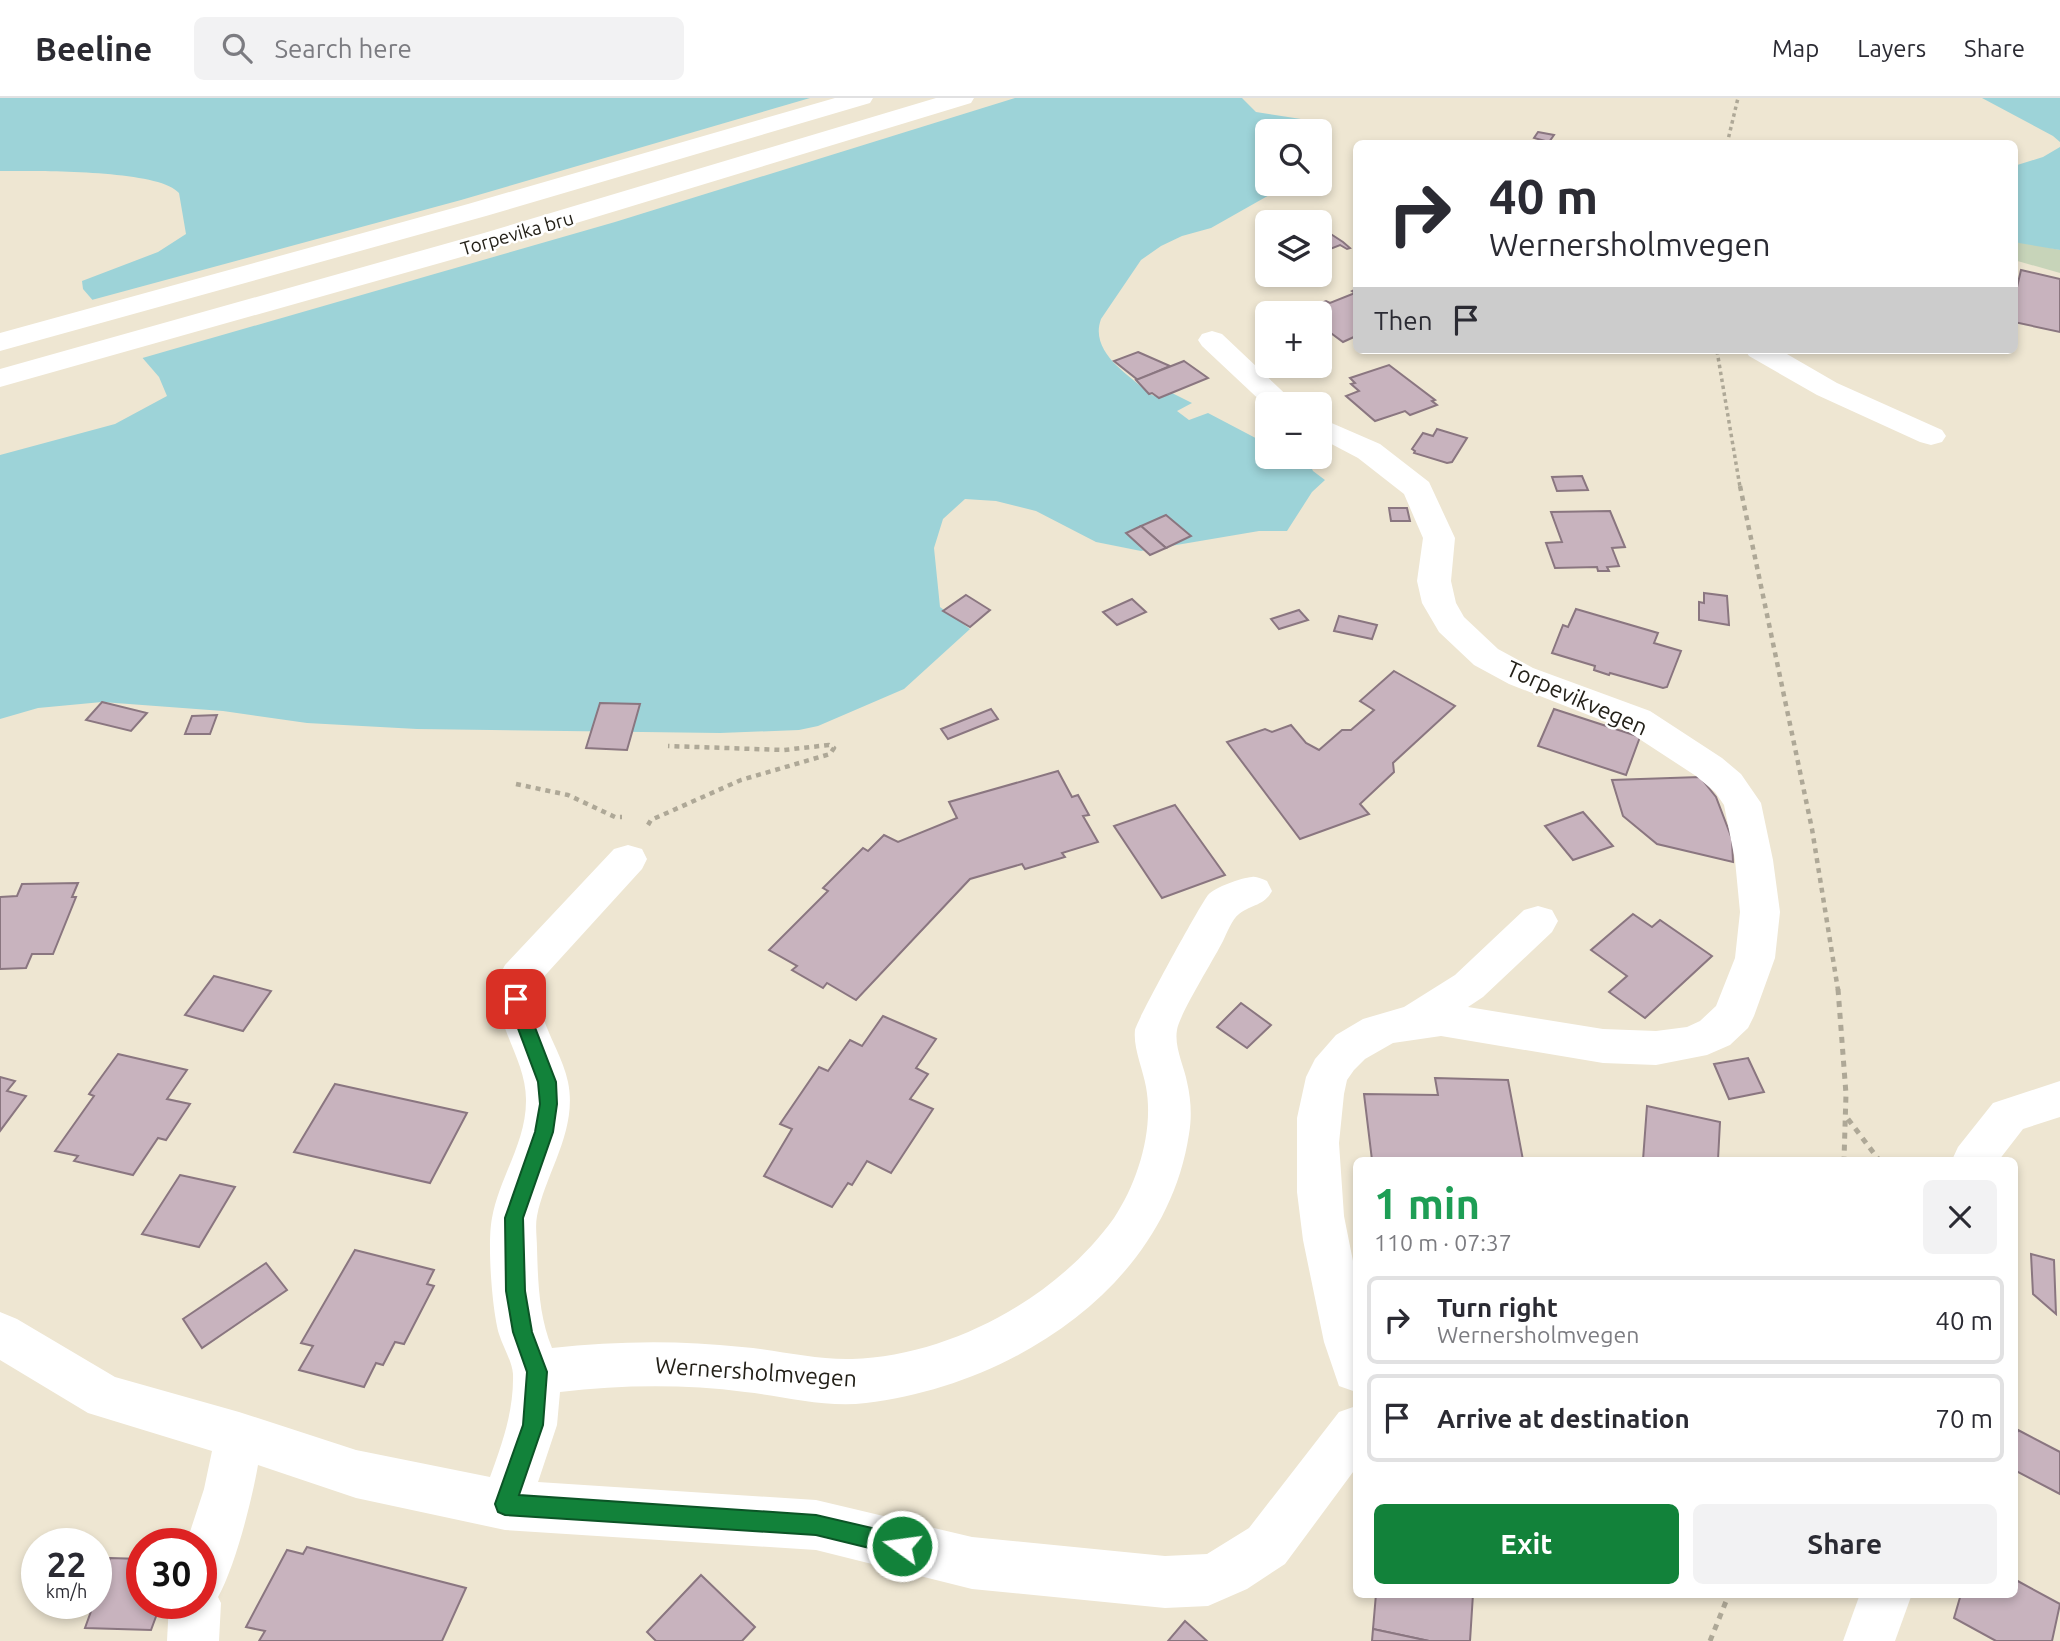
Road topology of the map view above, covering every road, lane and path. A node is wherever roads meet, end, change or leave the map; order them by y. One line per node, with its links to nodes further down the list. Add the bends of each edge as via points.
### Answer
1 (861, 98): 6 (main road, Torpevika bru, via 490,207)
2 (962, 98): 9 (main road, Torpevika bru, via 507,236)
3 (1738, 98): 4 (path)
4 (1728, 140)
5 (1212, 340): 10 (main road)
6 (0, 342)
7 (1718, 354): 23 (path, via 1749,536 1814,831 1839,989)
8 (1766, 354): 12 (main road, via 1827,389)
9 (0, 378)
10 (1268, 392)
11 (1332, 433): 21 (main road, Torpevikvegen, via 1369,451 1418,489 1439,538 1434,581 1451,624 1486,657 1521,676 1637,720 1709,767 1742,803 1754,860 1760,912 1755,958 1733,1016 1715,1033 1692,1043 1656,1048 1603,1046 1441,1019)
12 (1931, 436)
13 (668, 746): 17 (path, via 834,748 830,754 741,780)
14 (516, 784): 15 (path, via 550,788)
15 (627, 818)
16 (639, 819): 17 (path)
17 (651, 820): 18 (path)
18 (628, 859): 29 (main road, via 519,976 516,999 547,1082 548,1104 544,1132 514,1218 513,1241 522,1332)
19 (1253, 891): 29 (main road, Wernersholmvegen, via 1223,904 1156,1028 1169,1100 1167,1136 1158,1173 1139,1215 1107,1260 1029,1325 980,1352 863,1382 661,1363)
20 (1538, 922): 21 (main road, Torpevikvegen, via 1469,986)
21 (1417, 1020): 28 (main road, Torpevikvegen, via 1367,1036 1347,1050 1324,1084 1316,1148 1317,1196)
22 (2060, 1099): 26 (main road, via 2008,1116)
23 (1848, 1118): 24 (path); 25 (path)
24 (1844, 1157)
25 (1877, 1157)
26 (1976, 1157)
27 (3, 1343): 31 (main road, via 105,1397)
28 (1353, 1358)
29 (537, 1372): 32 (main road, via 533,1425)
30 (1353, 1433): 32 (main road, via 1266,1546 1229,1572 1208,1580 1165,1582 972,1563 816,1525)
31 (239, 1435): 32 (main road, via 356,1474); 33 (main road)
32 (505, 1504)
33 (217, 1528)
34 (1727, 1598): 38 (path)
35 (1885, 1598): 39 (main road)
36 (194, 1619): 37 (main road)
37 (193, 1641)
38 (1710, 1641)
39 (1869, 1641)

